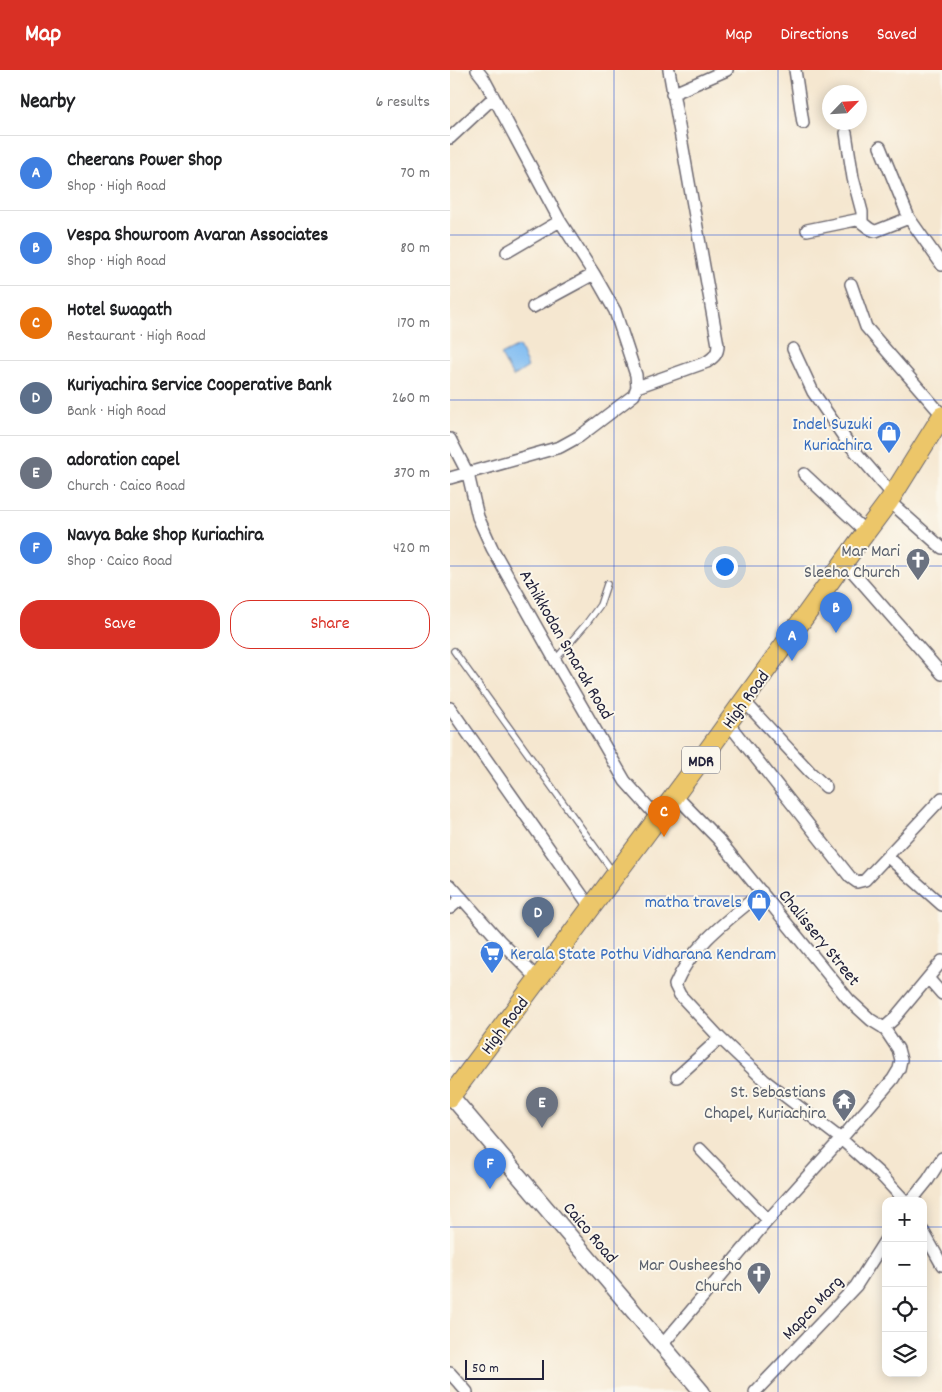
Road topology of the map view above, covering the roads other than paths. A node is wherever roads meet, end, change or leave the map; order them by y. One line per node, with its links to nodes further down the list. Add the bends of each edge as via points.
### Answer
1 (477, 70): 6 (street)
2 (669, 70): 5 (street)
3 (728, 70): 5 (street)
4 (795, 70): 7 (street)
5 (672, 94): 21 (street, via 718,352 707,362)
6 (493, 98): 9 (street); 12 (street)
7 (803, 123)
8 (846, 133): 13 (street)
9 (450, 138)
10 (880, 147): 11 (street)
11 (909, 218): 13 (street, via 876,231); 16 (street)
12 (560, 221): 15 (street); 17 (street)
13 (862, 222): 14 (street, via 852,220)
14 (808, 230)
15 (507, 252)
16 (942, 265)
17 (594, 274): 19 (street); 21 (street, via 615,311 636,375)
18 (851, 284): 22 (street, via 866,327)
19 (533, 307)
20 (793, 349): 27 (street, via 813,392)
21 (637, 388): 24 (street, via 634,395 560,447)
22 (940, 423): 27 (main road, High Road / MDR)
23 (450, 439): 24 (street, Azhikkodan Smarak Road)
24 (468, 474): 26 (street); 33 (street, Azhikkodan Smarak Road, via 478,517 492,548)
25 (804, 474): 28 (street)
26 (450, 478)
27 (891, 497): 28 (main road, High Road / MDR); 29 (street)
28 (866, 532): 30 (main road, High Road / MDR)
29 (942, 548)
30 (844, 562): 34 (street); 35 (main road, High Road / MDR)
31 (607, 584): 33 (lane, via 600,605)
32 (454, 651): 43 (lane)
33 (555, 660): 41 (street, Azhikkodan Smarak Road, via 625,781)
34 (942, 674)
35 (744, 700): 37 (main road, High Road / MDR); 38 (street)
36 (450, 708): 49 (street)
37 (728, 722): 39 (main road, High Road / MDR); 42 (street, via 850,877 857,882 865,880)
38 (826, 787)
39 (675, 795): 41 (main road, High Road / MDR); 45 (street, Chalissery Street, via 718,839)
40 (942, 798): 42 (street)
41 (658, 818): 43 (main road, High Road / MDR)
42 (888, 857): 47 (street)
43 (615, 875): 49 (main road, High Road / MDR)
44 (450, 885): 46 (street)
45 (762, 892): 54 (street, Chalissery Street, via 849,1000); 55 (street, via 710,934 675,985)
46 (462, 898): 48 (street); 52 (street)
47 (942, 905)
48 (450, 908)
49 (591, 908): 52 (main road, High Road / MDR)
50 (942, 961): 51 (street)
51 (928, 978): 53 (street); 54 (street)
52 (538, 979): 57 (main road, High Road / MDR)
53 (942, 994)
54 (884, 1028): 58 (street, Chalissery Street, via 898,1048 900,1069)
55 (720, 1038): 56 (street); 58 (street, via 764,1080)
56 (677, 1077)
57 (450, 1096): 67 (street, Caico Road)
58 (841, 1139): 61 (street); 63 (street, Chalissery Street)
59 (700, 1149): 63 (street)
60 (942, 1158): 62 (street)
61 (901, 1197)
62 (914, 1197)
63 (768, 1220): 67 (street, Chalissery Street)
64 (927, 1238): 66 (street)
65 (884, 1242): 71 (street, Mapco Marg, via 856,1286)
66 (942, 1265)
67 (662, 1345): 70 (street, Caico Road)
68 (450, 1373): 69 (street)
69 (467, 1392)
70 (702, 1392)
71 (755, 1392)

